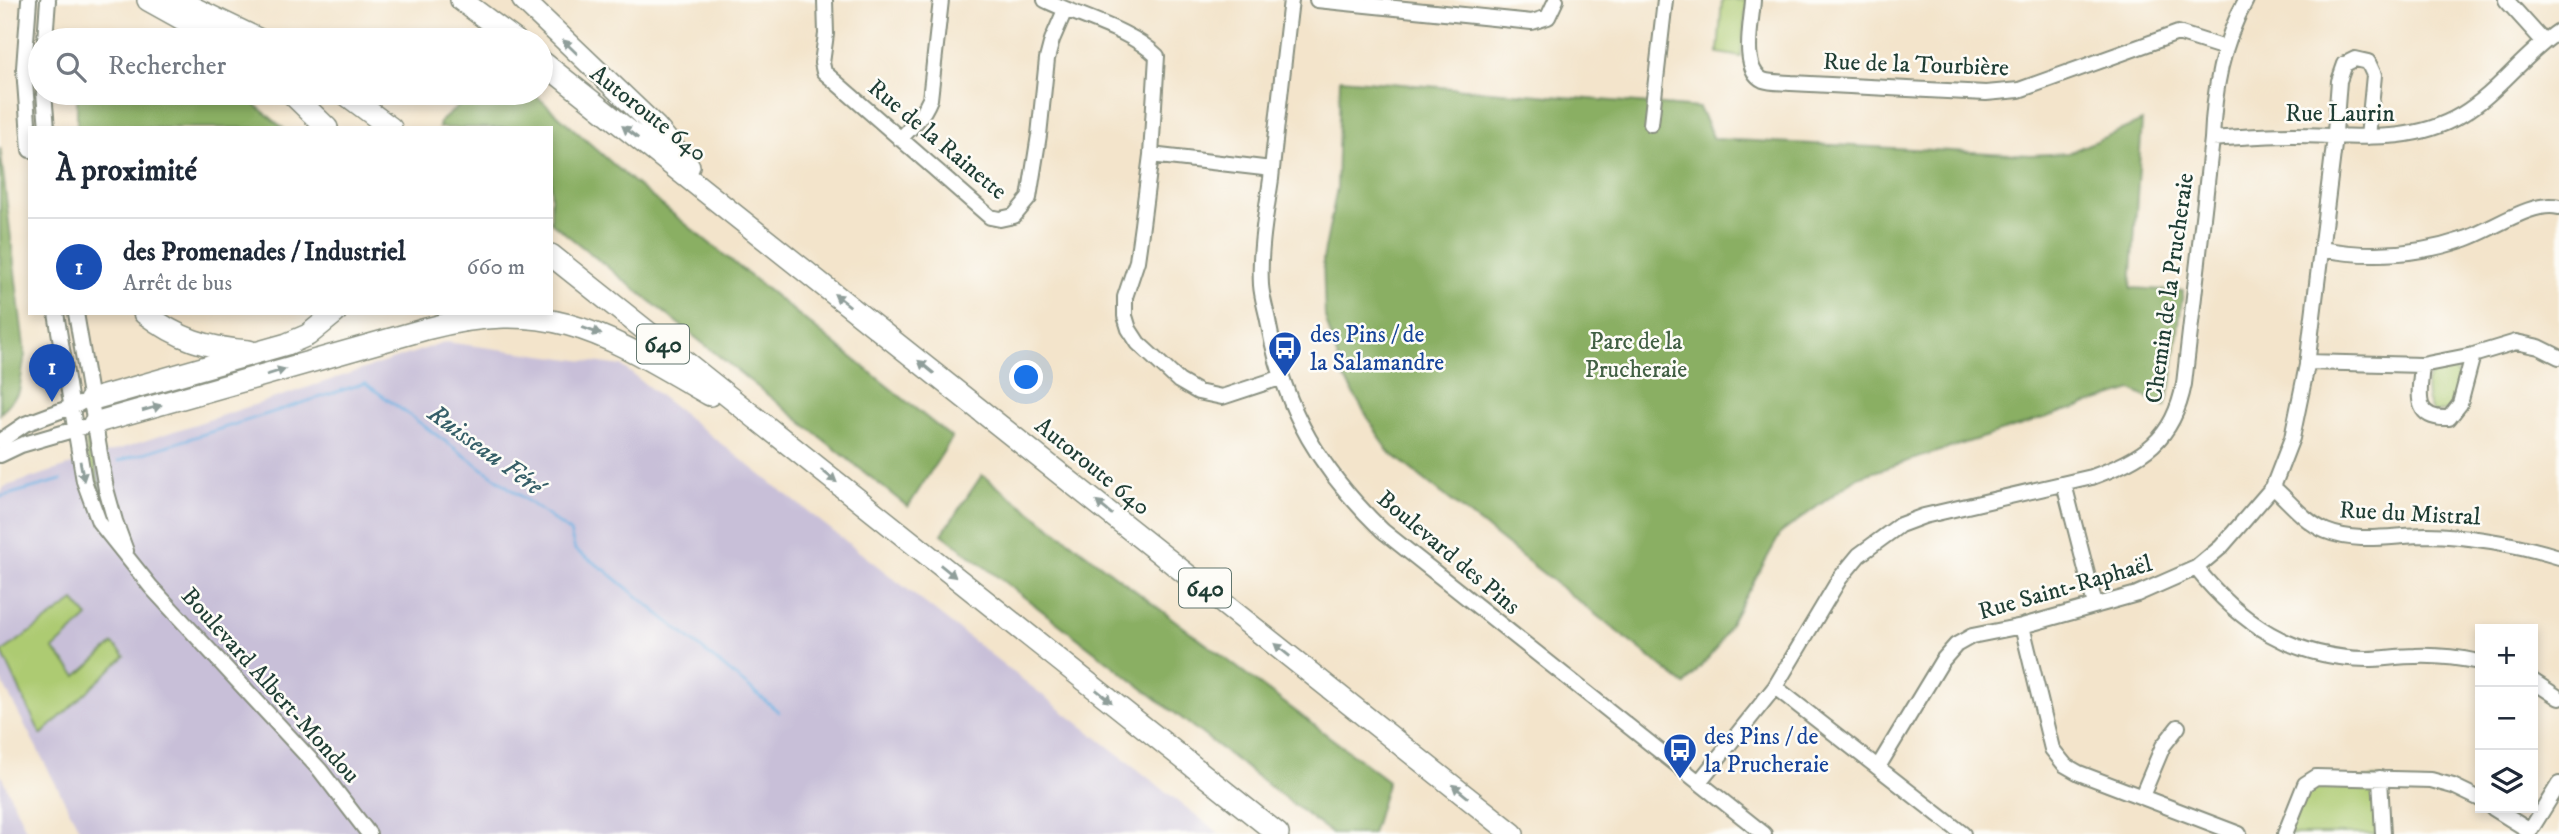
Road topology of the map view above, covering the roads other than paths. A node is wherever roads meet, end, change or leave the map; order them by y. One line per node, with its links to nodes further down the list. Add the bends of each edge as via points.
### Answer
1 (29, 0): 32 (street, via 24,68)
2 (48, 0): 18 (street)
3 (148, 0): 19 (highway)
4 (177, 0): 20 (highway)
5 (461, 0): 21 (highway)
6 (523, 0): 22 (highway, one-way to 6)
7 (825, 0): 38 (street, Rue de la Rainette, via 824,72)
8 (941, 0): 38 (street, via 930,99 925,112)
9 (1045, 0): 17 (street)
10 (1291, 0): 41 (street, Boulevard des Pins)
11 (1317, 0): 12 (street, via 1532,22 1548,17)
12 (1556, 0)
13 (1665, 0): 31 (street)
14 (1753, 0): 26 (street, Rue de la Tourbière, via 1749,61 1754,72 1763,80 1791,83 1986,93 2019,90 2178,33)
15 (2246, 0): 26 (street, Chemin de la Prucheraie)
16 (2506, 0): 25 (street)
17 (1065, 10): 38 (street, Rue de la Rainette, via 1047,59 1029,198 1014,216 990,217); 40 (street, via 1148,47 1157,56)
18 (46, 28)
19 (198, 28)
20 (235, 28)
21 (499, 28)
22 (552, 28)
23 (553, 29): 42 (highway, one-way to 23, via 656,127)
24 (2559, 31): 25 (street, Rue Laurin)
25 (2543, 41): 37 (street, Rue Laurin, via 2463,114 2419,132)
26 (2225, 48): 39 (street, Chemin de la Prucheraie)
27 (553, 71): 42 (highway, Autoroute 640 / 640, one-way to 27)
28 (45, 105): 33 (street)
29 (303, 105): 34 (highway)
30 (360, 105): 35 (highway)
31 (1651, 124)
32 (28, 126)
33 (47, 126)
34 (325, 126)
35 (388, 126)
36 (2335, 136): 37 (street, Rue Laurin); 37 (street, Rue Saint-Raphaël, via 2339,81 2345,64 2355,58 2368,62 2374,75); 39 (street, Rue Laurin); 44 (street, Rue Saint-Raphaël)
37 (2368, 137)
38 (900, 139)
39 (2212, 139): 61 (street, Chemin de la Prucheraie, via 2180,404 2163,437 2135,460)
40 (1151, 155): 41 (street); 55 (street, via 1137,261 1125,298 1129,330 1179,381 1198,393 1222,397)
41 (1272, 169): 55 (street, Boulevard des Pins, via 1261,285)
42 (722, 205): 83 (highway, Autoroute 640 / 640, one-way to 42)
43 (2559, 206): 44 (street, via 2532,207 2486,231 2427,250 2368,254)
44 (2321, 249): 53 (street, Rue Saint-Raphaël)
45 (553, 257): 58 (highway, 640)
46 (57, 315): 56 (street)
47 (76, 315): 56 (street)
48 (147, 315): 50 (highway, via 205,346)
49 (332, 315): 50 (highway, via 307,335)
50 (258, 352): 56 (highway)
51 (2557, 352): 52 (street, via 2516,342)
52 (2473, 355): 54 (street); 54 (street, via 2460,404 2449,418 2437,419 2421,409)
53 (2307, 362): 54 (street); 62 (street, Rue Saint-Raphaël, via 2291,438)
54 (2422, 365)
55 (1280, 378): 75 (street, Boulevard des Pins, via 1328,470 1358,507)
56 (80, 403): 57 (street); 57 (street); 59 (street, via 25,424)
57 (84, 426): 58 (highway, one-way to 58, via 438,326 511,316 570,324 609,338); 60 (street); 65 (street, Boulevard Albert-Mondou); 65 (street, Boulevard Albert-Mondou, one-way to 65, via 84,481 94,512)
58 (775, 434): 82 (highway, 640, one-way to 82)
59 (0, 441)
60 (0, 455)
61 (2064, 484): 66 (street); 70 (street, Chemin de la Prucheraie, via 1924,516 1883,536 1840,578)
62 (2273, 487): 63 (street, Rue du Mistral, via 2316,526 2343,537 2476,538); 64 (street, Rue Saint-Raphaël, via 2221,547)
63 (2559, 557)
64 (2196, 568): 66 (street, Rue Saint-Raphaël, via 2137,594); 68 (street, via 2226,603 2279,641 2323,654 2366,659 2417,656)
65 (136, 570): 81 (street, Boulevard Albert-Mondou, via 320,770)
66 (2095, 605): 67 (street, Rue Saint-Raphaël)
67 (2022, 626): 73 (street, Rue Saint-Raphaël, via 1972,636 1956,645); 77 (street, via 2048,737 2058,759 2079,773)
68 (2475, 662)
69 (2538, 684): 71 (street)
70 (1775, 687): 73 (street); 75 (street, Chemin de la Prucheraie)
71 (2559, 698)
72 (2178, 727): 77 (street, via 2163,746)
73 (1878, 767): 85 (street)
74 (2379, 778): 78 (street, via 2431,780); 87 (street, via 2310,779); 88 (street)
75 (1699, 782): 84 (street, Boulevard des Pins)
76 (2559, 784): 80 (street)
77 (2142, 796): 86 (street)
78 (2475, 797)
79 (2500, 813): 80 (street)
80 (2529, 833)
81 (369, 834)
82 (1278, 834)
83 (1513, 834)
84 (1764, 834)
85 (1964, 834)
86 (2239, 834)
87 (2285, 834)
88 (2383, 834)

